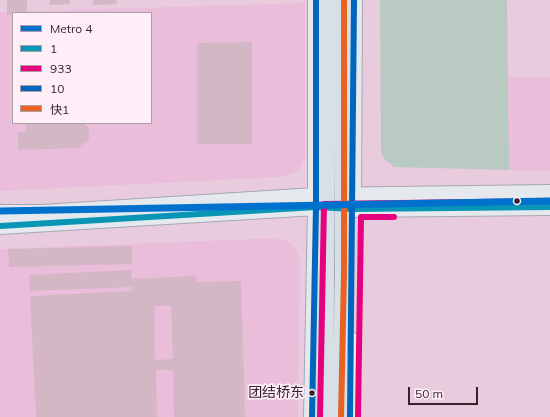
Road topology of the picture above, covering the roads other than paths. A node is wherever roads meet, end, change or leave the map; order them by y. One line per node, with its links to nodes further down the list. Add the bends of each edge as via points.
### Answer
1 (316, 0): 6 (main road)
2 (327, 0): 11 (highway, bridge)
3 (344, 0): 12 (highway, bridge)
4 (354, 0): 7 (main road)
5 (550, 193): 7 (main road)
6 (316, 201): 7 (main road); 9 (main road, via 44,213); 10 (main road)
7 (353, 202): 8 (main road); 13 (main road)
8 (550, 207)
9 (0, 220)
10 (312, 417)
11 (324, 417)
12 (341, 417)
13 (350, 417)

